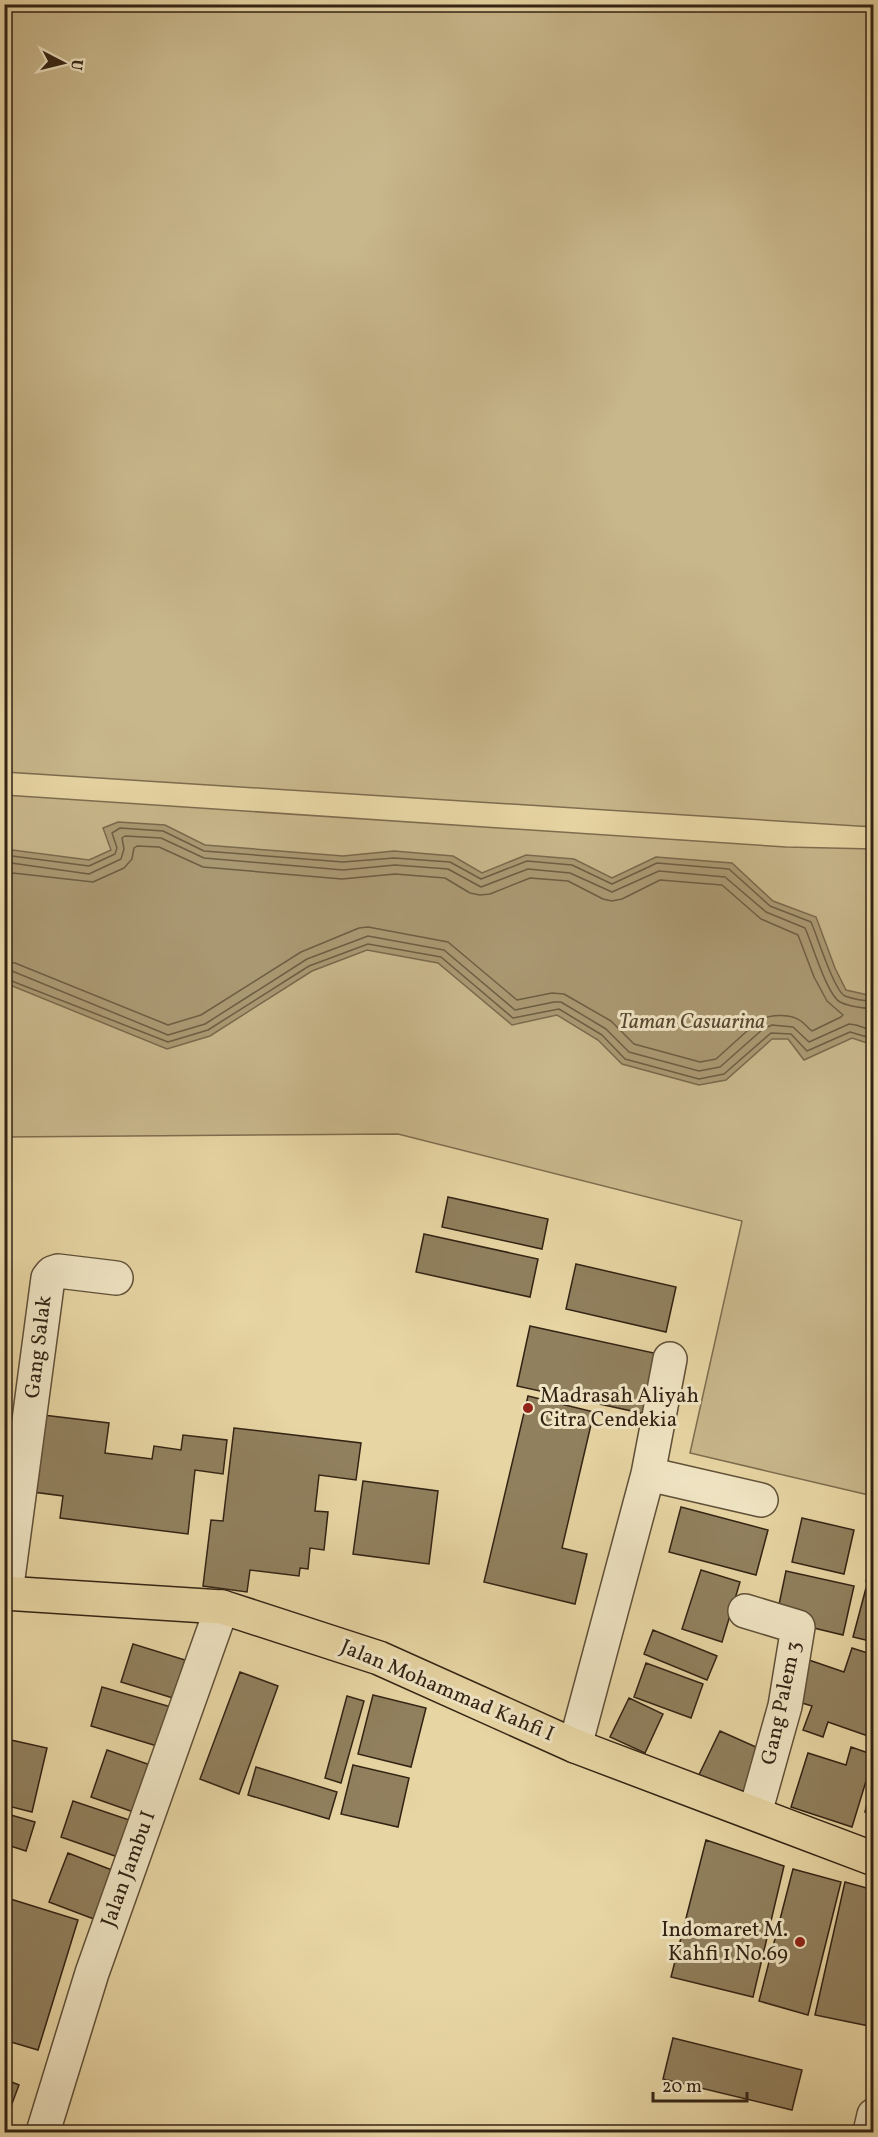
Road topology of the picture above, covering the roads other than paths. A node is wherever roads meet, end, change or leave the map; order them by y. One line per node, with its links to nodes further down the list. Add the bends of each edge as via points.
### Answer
1 (116, 1278): 5 (street, Gang Salak, via 58,1271 48,1278)
2 (670, 1359): 3 (street)
3 (648, 1474): 4 (street); 8 (street)
4 (761, 1500)
5 (5, 1593): 6 (main road, Jalan Mohammad Kahfi I)
6 (222, 1607): 8 (main road, Jalan Mohammad Kahfi I, via 379,1658); 12 (street, Jalan Jambu I, via 92,1973)
7 (746, 1611): 9 (street, Gang Palem 3, via 798,1627 785,1706)
8 (575, 1746): 9 (main road, Jalan Mohammad Kahfi I)
9 (757, 1805): 10 (main road, Jalan Mohammad Kahfi I)
10 (873, 1859)
11 (873, 2115): 13 (street)
12 (43, 2133)
13 (870, 2133)

